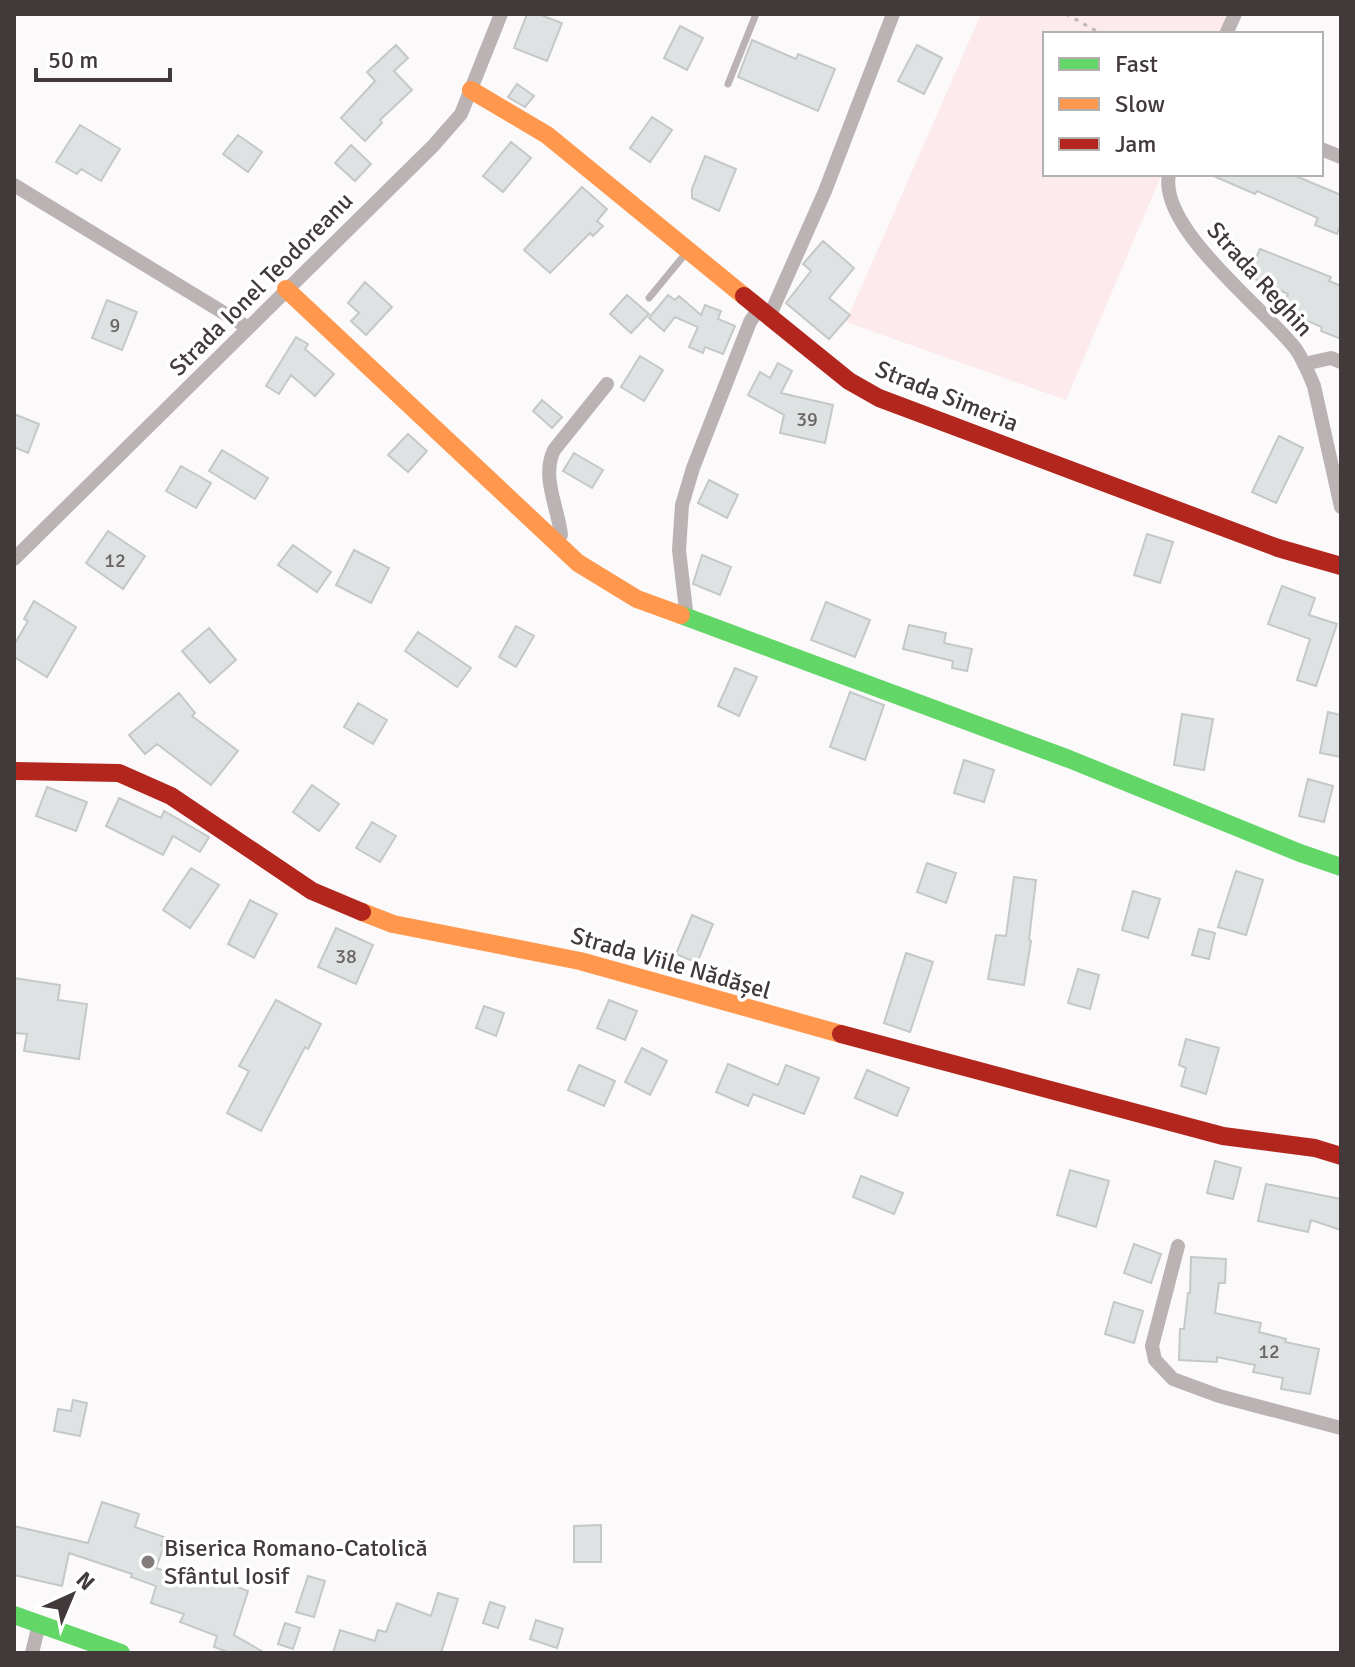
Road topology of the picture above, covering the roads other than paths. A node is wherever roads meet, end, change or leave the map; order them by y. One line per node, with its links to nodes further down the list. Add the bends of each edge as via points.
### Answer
1 (501, 14): 5 (street, Strada Ionel Teodoreanu)
2 (756, 14): 4 (lane)
3 (893, 14): 11 (street, via 825,191)
4 (728, 84)
5 (471, 90): 8 (street, Strada Simeria, via 547,135); 9 (street, Strada Ionel Teodoreanu, via 461,114 433,146)
6 (1169, 176): 14 (street, Strada Reghin, via 1169,198 1186,229)
7 (14, 185): 12 (street)
8 (688, 251): 10 (lane); 11 (street, Strada Simeria)
9 (286, 289): 12 (street, Strada Ionel Teodoreanu); 17 (street)
10 (649, 298)
11 (765, 311): 19 (street, Strada Simeria, via 849,381 879,398 1278,548); 20 (street, via 750,322 682,505 679,550)
12 (247, 327): 18 (street, Strada Ionel Teodoreanu)
13 (1341, 362): 14 (street, via 1331,358)
14 (1304, 364): 16 (street, Strada Reghin, via 1314,386)
15 (607, 384): 17 (street, via 549,461 561,535)
16 (1341, 507)
17 (556, 542): 20 (street, via 605,581)
18 (14, 559)
19 (1341, 566)
20 (687, 619): 22 (street, via 1069,759)
21 (14, 771): 23 (street, Strada Viile Nădășel, via 119,773 171,796 312,891 393,924 580,961 1223,1136)
22 (1341, 867)
23 (1341, 1156)
24 (1178, 1246): 25 (street, via 1152,1346 1164,1371 1219,1396)
25 (1341, 1428)
26 (14, 1615): 27 (street)
27 (39, 1624): 28 (street); 29 (street)
28 (32, 1653)
29 (121, 1653)

